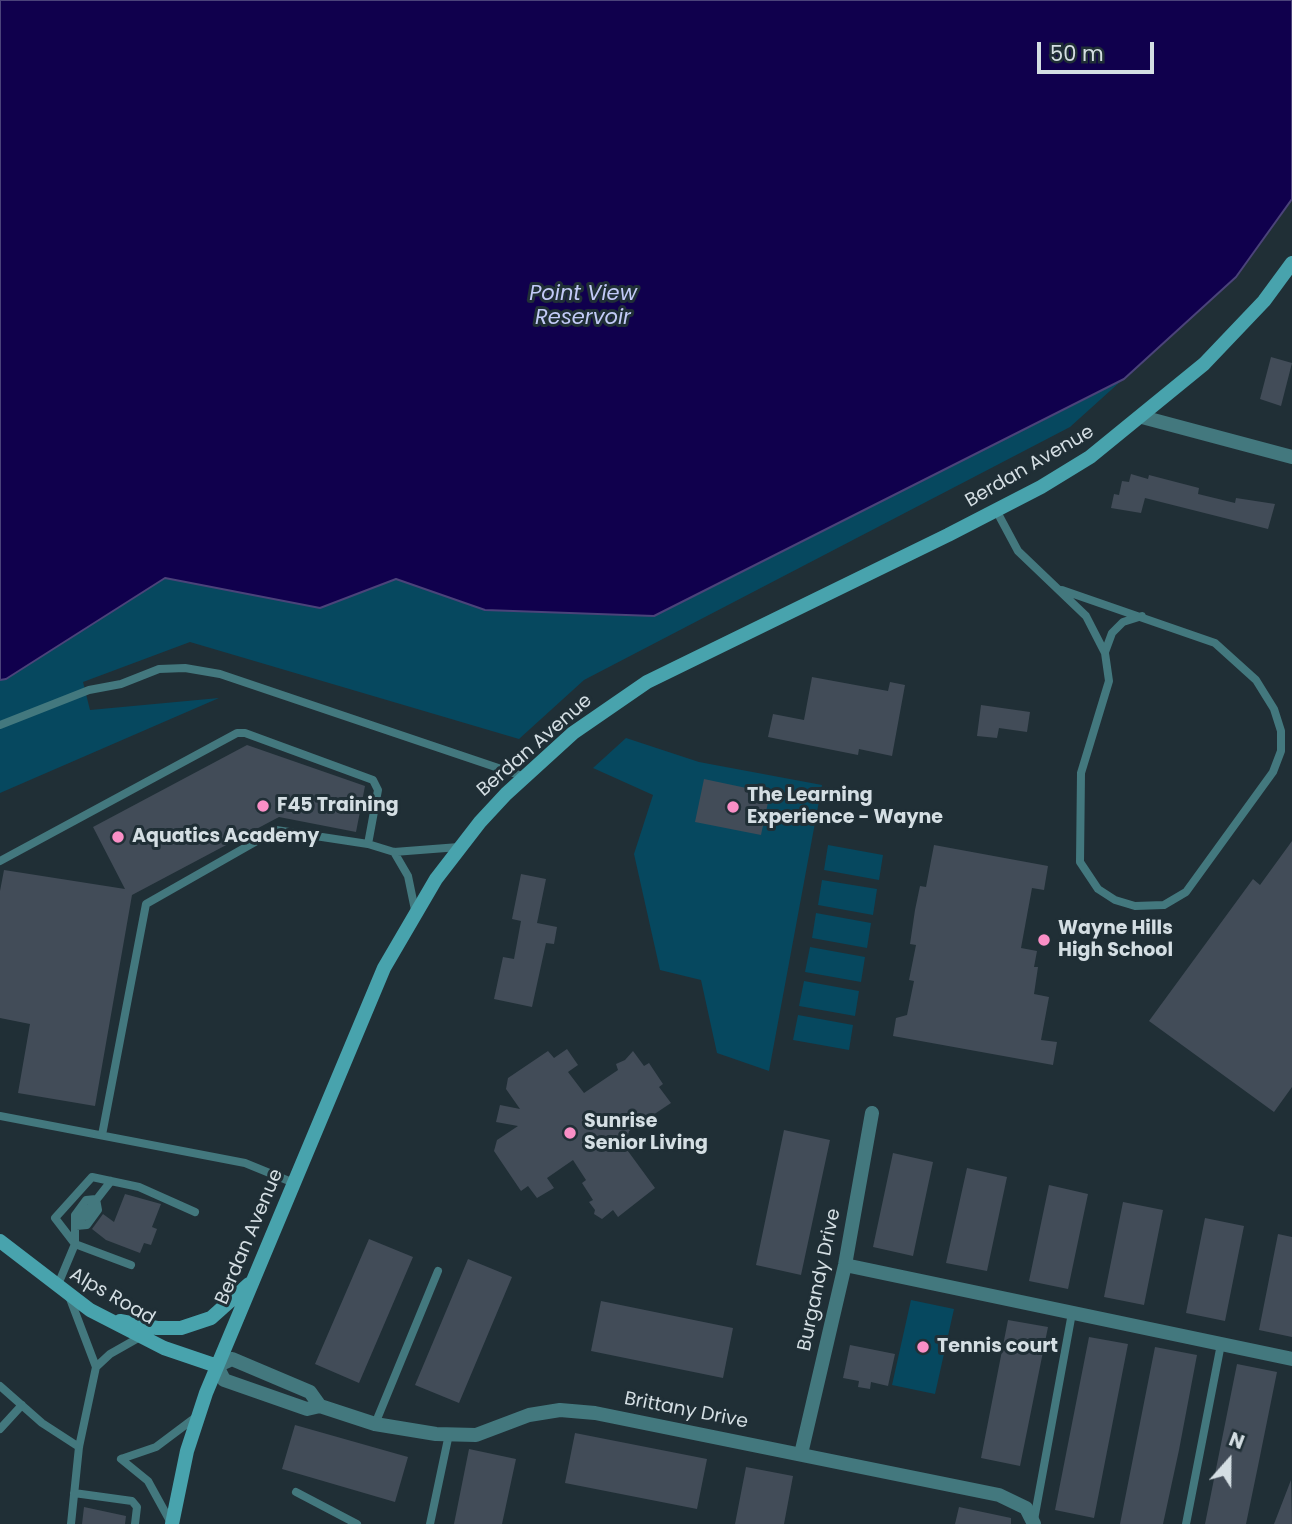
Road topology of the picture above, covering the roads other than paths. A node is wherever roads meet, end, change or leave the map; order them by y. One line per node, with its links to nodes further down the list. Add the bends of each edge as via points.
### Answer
1 (1292, 263): 2 (main road, Berdan Avenue, via 1204,364)
2 (1142, 417): 3 (street); 4 (main road, Berdan Avenue, via 1090,457)
3 (1292, 457)
4 (996, 510): 5 (lane, via 1018,551); 9 (main road, Berdan Avenue, via 647,682 573,733)
5 (1062, 590): 6 (lane); 7 (lane, via 1086,616)
6 (1142, 616): 7 (lane, via 1123,622 1112,633); 7 (lane, via 1215,643 1236,659 1267,697 1281,731 1281,751 1273,772 1186,892 1164,905 1135,906 1115,900 1098,889 1080,862 1081,773 1109,681)
7 (1105, 653)
8 (0, 725): 9 (lane, via 89,690 159,669 185,668 220,674)
9 (525, 776): 11 (main road, Berdan Avenue)
10 (368, 844): 12 (lane); 13 (lane, via 378,790 373,780 237,733); 17 (lane, via 276,830 146,904)
11 (459, 847): 12 (lane); 14 (main road, Berdan Avenue)
12 (394, 852): 14 (lane, via 408,876)
13 (0, 861)
14 (415, 911): 19 (main road, Berdan Avenue, via 384,968)
15 (872, 1112): 26 (street, Burgandy Drive)
16 (0, 1116): 17 (lane)
17 (102, 1135): 19 (lane, via 245,1163)
18 (111, 1181): 20 (lane); 21 (lane, via 139,1187); 24 (lane, via 92,1177 55,1218)
19 (294, 1183): 28 (main road, Berdan Avenue)
20 (96, 1199): 22 (lane, via 86,1200 75,1215); 22 (lane, via 98,1210 87,1225)
21 (195, 1212)
22 (76, 1226): 24 (lane)
23 (0, 1241): 29 (main road, Alps Road)
24 (75, 1244): 25 (lane); 29 (lane)
25 (131, 1265)
26 (845, 1265): 31 (street); 46 (street, Burgandy Drive)
27 (438, 1270): 42 (lane)
28 (253, 1280): 32 (main road, via 211,1318 181,1328); 36 (main road, Berdan Avenue)
29 (57, 1287): 30 (main road, Alps Road)
30 (69, 1296): 32 (main road, Alps Road); 37 (lane)
31 (1072, 1312): 34 (street); 49 (lane)
32 (105, 1319): 33 (main road, Alps Road)
33 (140, 1337): 36 (main road, Alps Road); 37 (lane)
34 (1221, 1344): 35 (street); 55 (lane)
35 (1292, 1359)
36 (217, 1366): 40 (street, Brittany Drive, via 224,1380 307,1409); 40 (street, Brittany Drive, via 232,1359 310,1392); 41 (main road, Berdan Avenue)
37 (96, 1367): 45 (lane)
38 (0, 1386): 39 (lane)
39 (22, 1405): 43 (lane); 45 (lane)
40 (320, 1406): 42 (street, Brittany Drive)
41 (199, 1415): 52 (main road, Berdan Avenue); 52 (lane, via 156,1447 121,1459 148,1481)
42 (375, 1424): 44 (street, Brittany Drive)
43 (0, 1429)
44 (449, 1434): 46 (street, Brittany Drive, via 476,1435 529,1415 561,1409); 54 (lane)
45 (79, 1447): 48 (lane)
46 (801, 1454): 49 (street, Brittany Drive, via 999,1495 1026,1508)
47 (296, 1492): 53 (lane)
48 (74, 1493): 50 (lane); 51 (lane, via 132,1501 137,1507)
49 (1034, 1523)
50 (71, 1524)
51 (135, 1524)
52 (172, 1524)
53 (357, 1524)
54 (430, 1524)
55 (1186, 1524)

